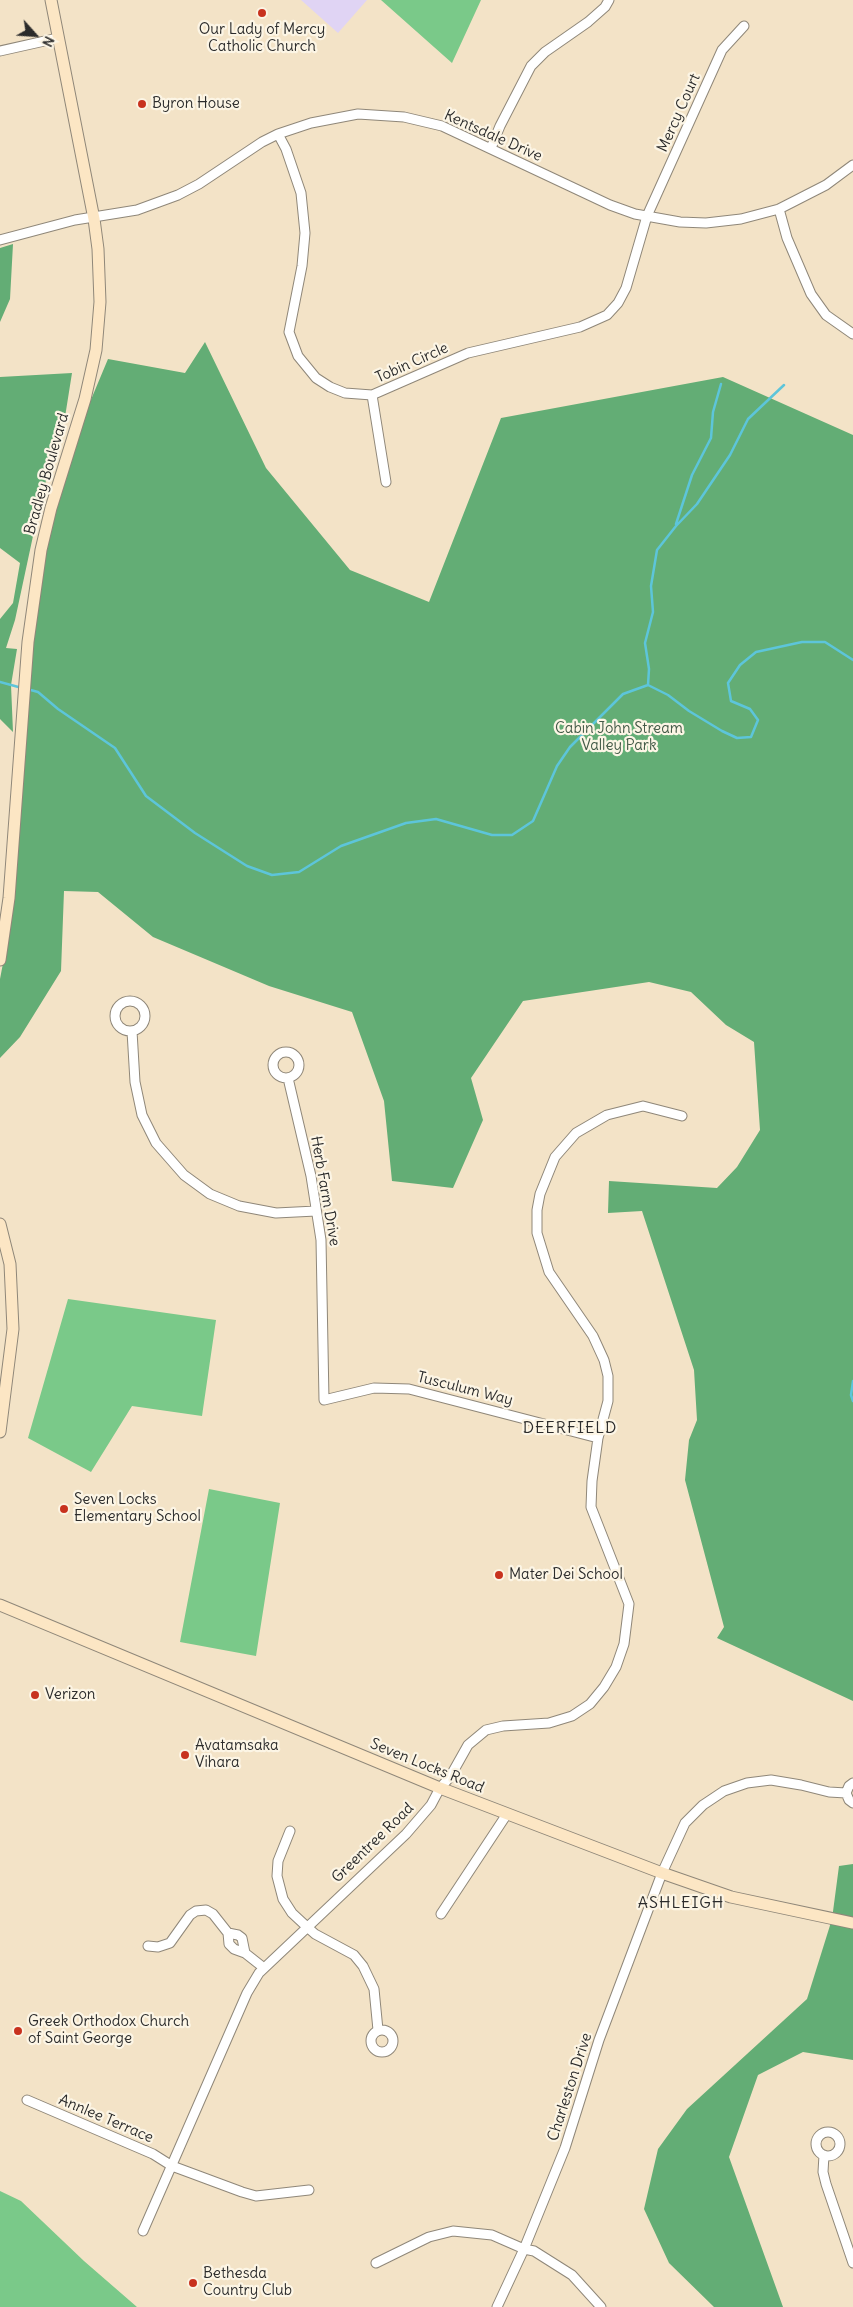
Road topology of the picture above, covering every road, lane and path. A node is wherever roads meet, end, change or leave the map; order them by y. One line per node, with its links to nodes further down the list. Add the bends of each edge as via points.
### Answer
1 (51, 0): 4 (main road, Bradley Boulevard)
2 (609, 0): 7 (street, via 588,22 545,52 531,66)
3 (744, 26): 10 (street, Mercy Court, via 722,50)
4 (58, 38): 5 (street); 11 (main road, Bradley Boulevard)
5 (0, 51)
6 (278, 134): 7 (street, Kentsdale Drive, via 336,117 380,115 442,126); 11 (street, Kentsdale Drive, via 178,195 137,210); 14 (street, Tobin Circle, via 301,194 305,232 290,332 298,356 316,378 330,387 344,393)
7 (491, 148): 10 (street, Kentsdale Drive, via 610,205)
8 (853, 166): 9 (street, Kentsdale Drive, via 826,185)
9 (778, 209): 10 (street, Kentsdale Drive, via 741,219 706,223); 13 (street, via 812,294 826,314)
10 (647, 216): 14 (street, Tobin Circle, via 626,288 607,315 580,327 468,353)
11 (94, 219): 12 (street, Kentsdale Drive, via 75,220); 16 (main road, Bradley Boulevard, via 100,302 96,350 41,550 28,642 9,898)
12 (0, 240)
13 (853, 334)
14 (372, 395): 15 (street)
15 (386, 482)
16 (0, 960)
17 (132, 1031): 20 (street, via 135,1082 142,1115 156,1143 184,1175 210,1194 240,1206 276,1213)
18 (288, 1078): 20 (street, Herb Farm Drive)
19 (682, 1116): 24 (street, Greentree Road, via 643,1106 607,1116 576,1133 555,1157 540,1194 537,1233 543,1257 549,1272 593,1336 608,1376 608,1401)
20 (316, 1211): 22 (street, Herb Farm Drive, via 321,1240)
21 (0, 1224): 23 (main road, via 10,1264 13,1320)
22 (324, 1400): 24 (street, Tusculum Way, via 374,1388 409,1389)
23 (0, 1432)
24 (598, 1438): 27 (street, Greentree Road, via 591,1507 629,1604 624,1644 616,1667 590,1704 572,1716 549,1723 486,1730 468,1745)
25 (0, 1605): 27 (main road, Seven Locks Road)
26 (853, 1783): 28 (street)
27 (440, 1788): 30 (main road, Seven Locks Road); 35 (street, Greentree Road, via 431,1805 406,1834)
28 (846, 1793): 29 (street); 32 (street, Charleston Drive, via 771,1780 747,1783 724,1791 703,1805 686,1823)
29 (853, 1803)
30 (507, 1814): 32 (main road, Seven Locks Road); 33 (street)
31 (290, 1831): 35 (street, via 278,1861 277,1876 283,1899)
32 (662, 1873): 34 (main road, Seven Locks Road, via 757,1903); 46 (street, Charleston Drive, via 599,2040 565,2148)
33 (441, 1914)
34 (853, 1922)
35 (306, 1926): 39 (street, Greentree Road); 40 (street, via 354,1955 363,1966 374,1988)
36 (228, 1933): 37 (street, via 213,1914 201,1909 190,1915 170,1943); 38 (street, via 232,1947); 38 (street, via 242,1938)
37 (148, 1946)
38 (244, 1954): 39 (street)
39 (264, 1968): 43 (street, Greentree Road, via 247,1993)
40 (378, 2030)
41 (27, 2100): 43 (street, Annlee Terrace, via 153,2154)
42 (824, 2155): 48 (street, via 826,2184)
43 (172, 2166): 44 (street, Annlee Terrace, via 256,2196); 45 (street, Greentree Road)
44 (309, 2190)
45 (143, 2231)
46 (524, 2249): 47 (street, via 492,2235 453,2231 429,2237); 49 (street, Charleston Drive); 50 (street, via 534,2251 572,2275)
47 (376, 2263)
48 (853, 2263)
49 (497, 2307)
50 (602, 2307)

